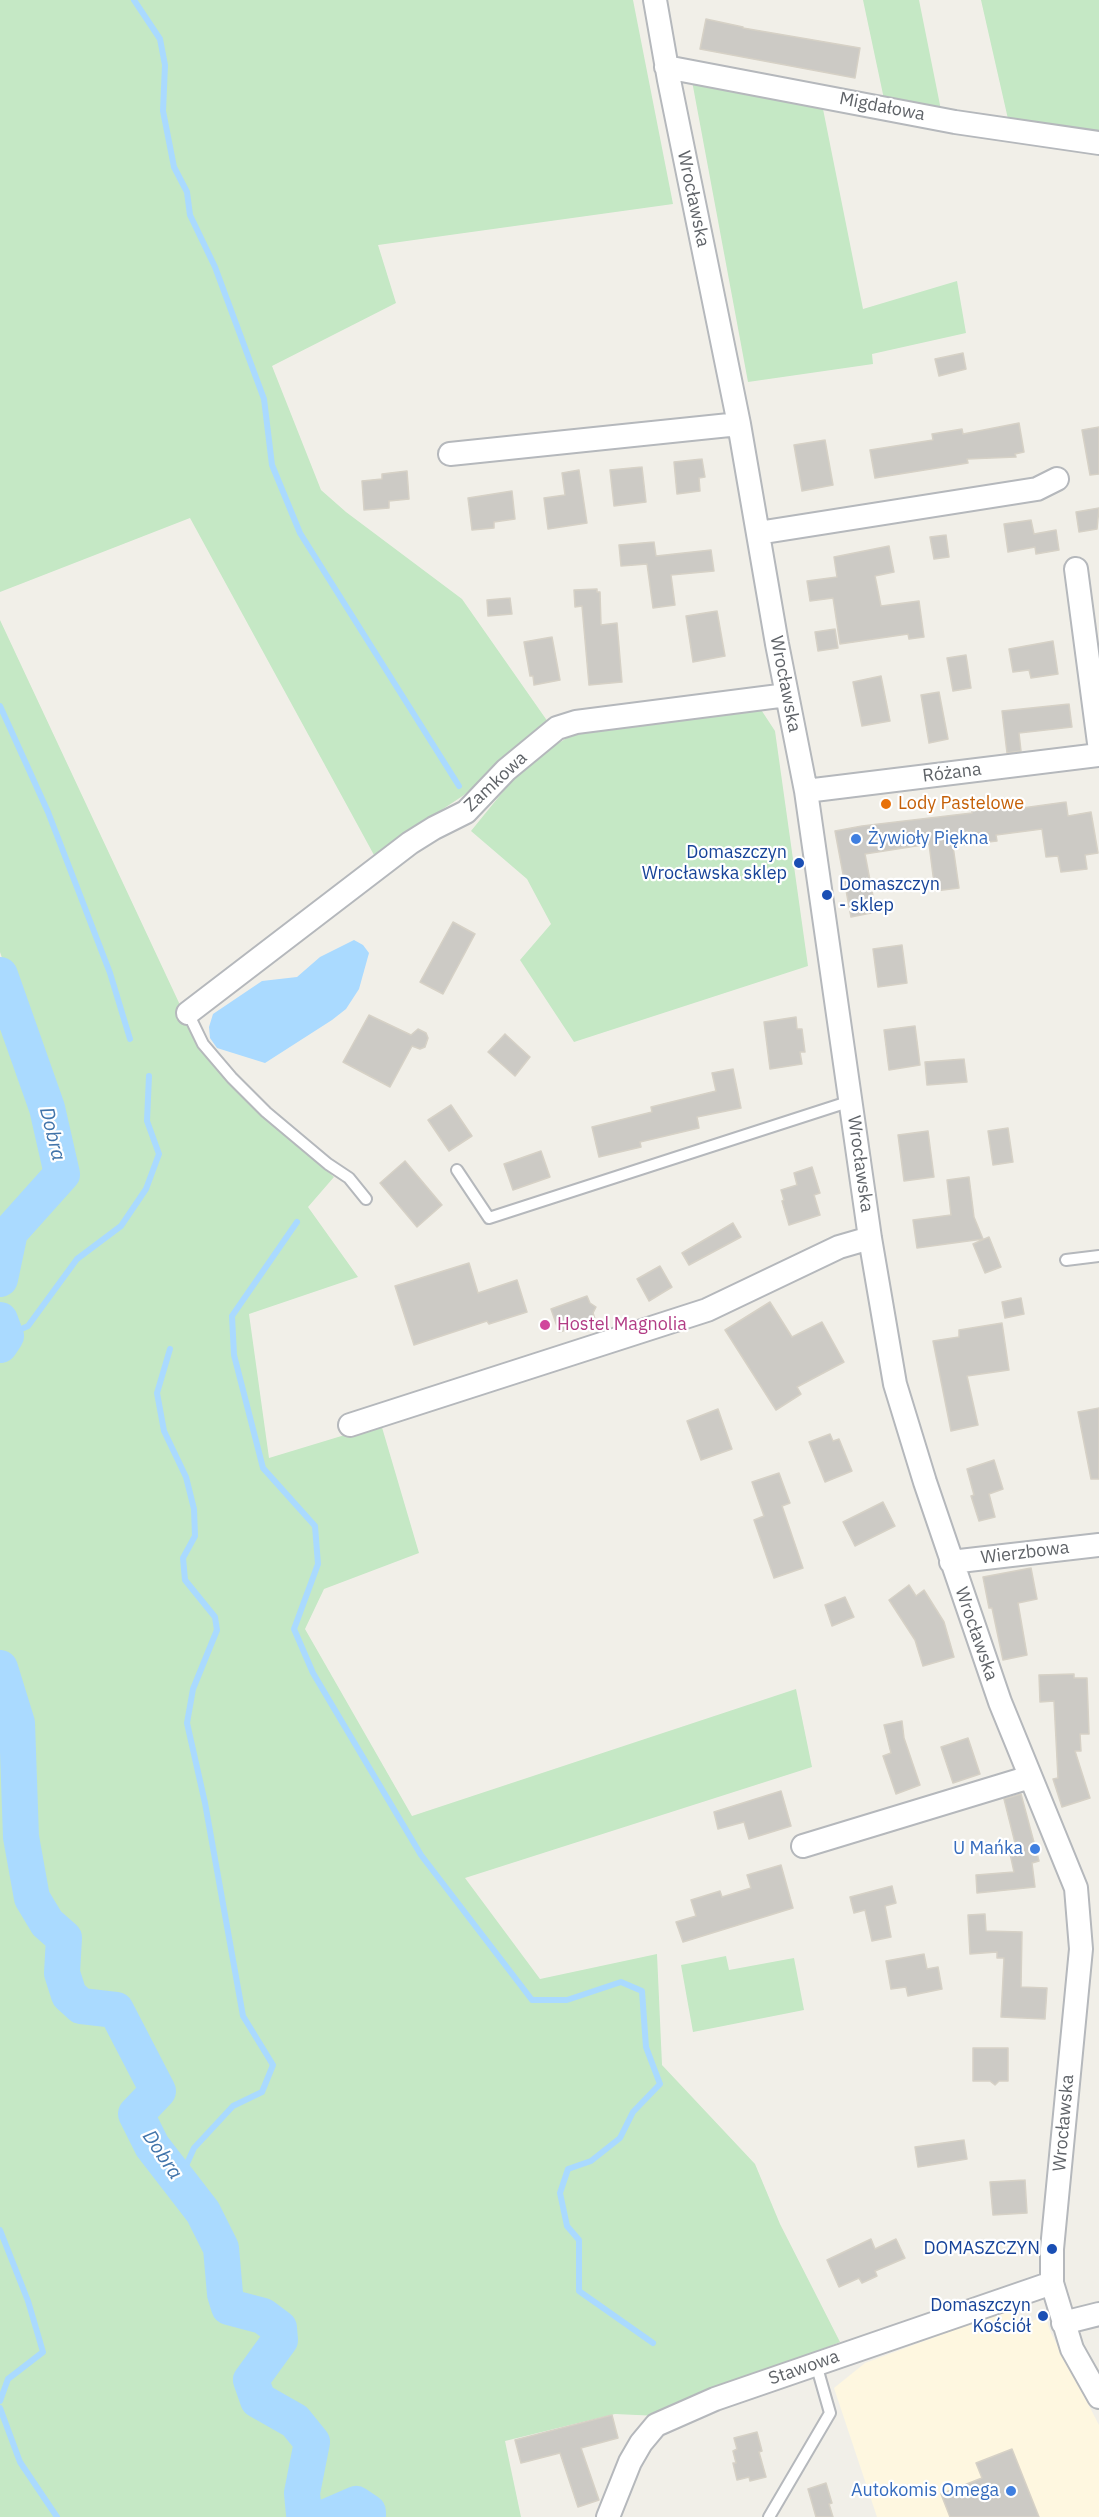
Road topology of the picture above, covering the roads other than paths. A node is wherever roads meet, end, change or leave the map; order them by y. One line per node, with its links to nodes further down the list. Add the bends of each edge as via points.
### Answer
1 (655, 0): 2 (street, Wrocławska)
2 (668, 74): 3 (street, Migdałowa); 4 (street, Wrocławska)
3 (1099, 142)
4 (739, 424): 5 (street); 7 (street, Wrocławska)
5 (450, 454)
6 (1057, 479): 7 (street, via 1037,489)
7 (758, 533): 9 (street, Wrocławska)
8 (1076, 569): 10 (street)
9 (787, 695): 12 (street, Wrocławska); 13 (street, Zamkowa, via 576,722 557,728 506,770 466,812 410,843)
10 (1099, 744)
11 (1099, 755): 12 (street, Różana)
12 (806, 791): 14 (street, Wrocławska)
13 (188, 1013): 16 (lane, via 203,1044 232,1078 266,1112 349,1178)
14 (851, 1101): 15 (lane, via 489,1218); 17 (street, Wrocławska)
15 (457, 1170)
16 (366, 1199)
17 (870, 1238): 20 (street, via 839,1247 707,1310); 22 (street, Wrocławska, via 896,1384)
18 (1099, 1256): 19 (lane)
19 (1066, 1260)
20 (350, 1425)
21 (1099, 1545): 22 (street, Wierzbowa)
22 (951, 1562): 23 (street, Wrocławska)
23 (1030, 1777): 24 (street); 25 (street, Wrocławska, via 1076,1888 1081,1919)
24 (803, 1846)
25 (1052, 2283): 27 (street, Wrocławska); 28 (street, Stawowa)
26 (1099, 2314): 27 (street)
27 (1063, 2323): 29 (street, Wrocławska, via 1072,2349)
28 (816, 2364): 30 (street, Stawowa, via 715,2399 656,2425 630,2462); 31 (lane, via 830,2413)
29 (1099, 2397)
30 (608, 2517)
31 (769, 2517)

